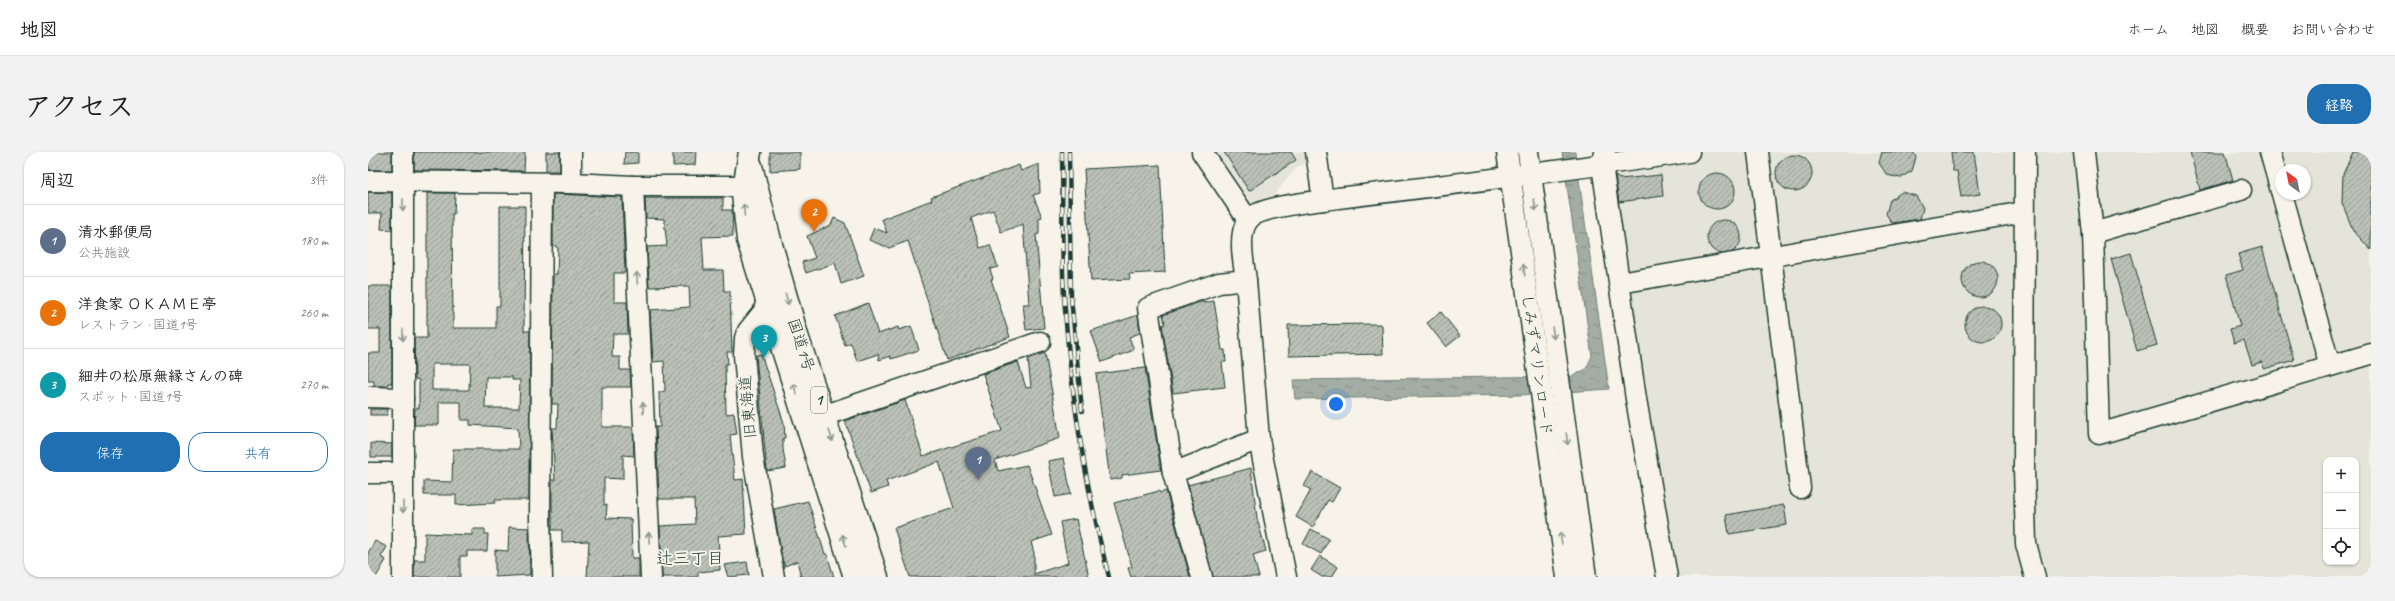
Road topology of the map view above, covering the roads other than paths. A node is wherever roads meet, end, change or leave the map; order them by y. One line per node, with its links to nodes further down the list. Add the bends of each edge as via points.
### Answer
1 (403, 152): 18 (street)
2 (571, 152): 20 (street)
3 (1202, 152): 27 (street)
4 (1316, 152): 24 (street)
5 (1508, 152): 16 (street, しみずマリンロード)
6 (1528, 152): 15 (street, しみずマリンロード)
7 (1689, 152): 13 (street)
8 (1758, 152): 30 (street)
9 (2025, 152): 26 (street)
10 (2084, 152): 29 (street)
11 (2270, 152): 14 (street)
12 (750, 154): 22 (highway, 国道1号 / 1)
13 (1600, 161): 15 (street); 32 (street)
14 (2275, 170)
15 (1540, 173): 16 (street); 53 (street, しみずマリンロード, one-way to 53, via 1557,363)
16 (1511, 177): 24 (street); 52 (street, しみずマリンロード, one-way to 16)
17 (368, 181): 18 (street)
18 (403, 182): 19 (street); 38 (street, one-way to 38)
19 (542, 183): 20 (street); 47 (street)
20 (571, 183): 21 (street)
21 (633, 186): 22 (street); 48 (street, one-way to 21)
22 (750, 186): 28 (highway, 国道1号 / 1); 33 (highway, 国道1号 / 1, one-way to 22, via 748,240 743,194)
23 (2241, 190): 29 (street)
24 (1323, 200): 27 (street, via 1262,211)
25 (2284, 200): 36 (street)
26 (2024, 212): 30 (street); 55 (street, via 2026,544)
27 (1248, 220): 31 (street, via 1244,234 1243,258)
28 (765, 221): 33 (street, 旧東海道, via 760,225 759,231 769,278); 39 (highway, 国道1号 / 1, one-way to 39, via 798,339)
29 (2093, 233): 36 (street, via 2100,434)
30 (1772, 256): 32 (street); 44 (street)
31 (1246, 280): 40 (street); 43 (street, via 1219,283 1148,308)
32 (1620, 282): 54 (street, via 1636,399)
33 (767, 302): 39 (highway, 国道1号 / 1, one-way to 33); 49 (street, 旧東海道, via 764,311 745,338 744,355 753,457)
34 (1040, 342): 39 (street)
35 (2371, 354): 36 (street)
36 (2330, 366)
37 (368, 397): 38 (street)
38 (403, 398): 42 (street)
39 (815, 419): 45 (highway, 国道1号 / 1)
40 (1259, 439): 43 (street); 51 (street)
41 (368, 473): 42 (street)
42 (403, 473): 46 (street, one-way to 46)
43 (1173, 473): 50 (street)
44 (1800, 488)
45 (867, 576)
46 (404, 577)
47 (542, 577)
48 (651, 577)
49 (774, 577)
50 (1202, 577)
51 (1286, 577)
52 (1567, 577)
53 (1586, 577)
54 (1667, 577)
55 (2035, 577)

